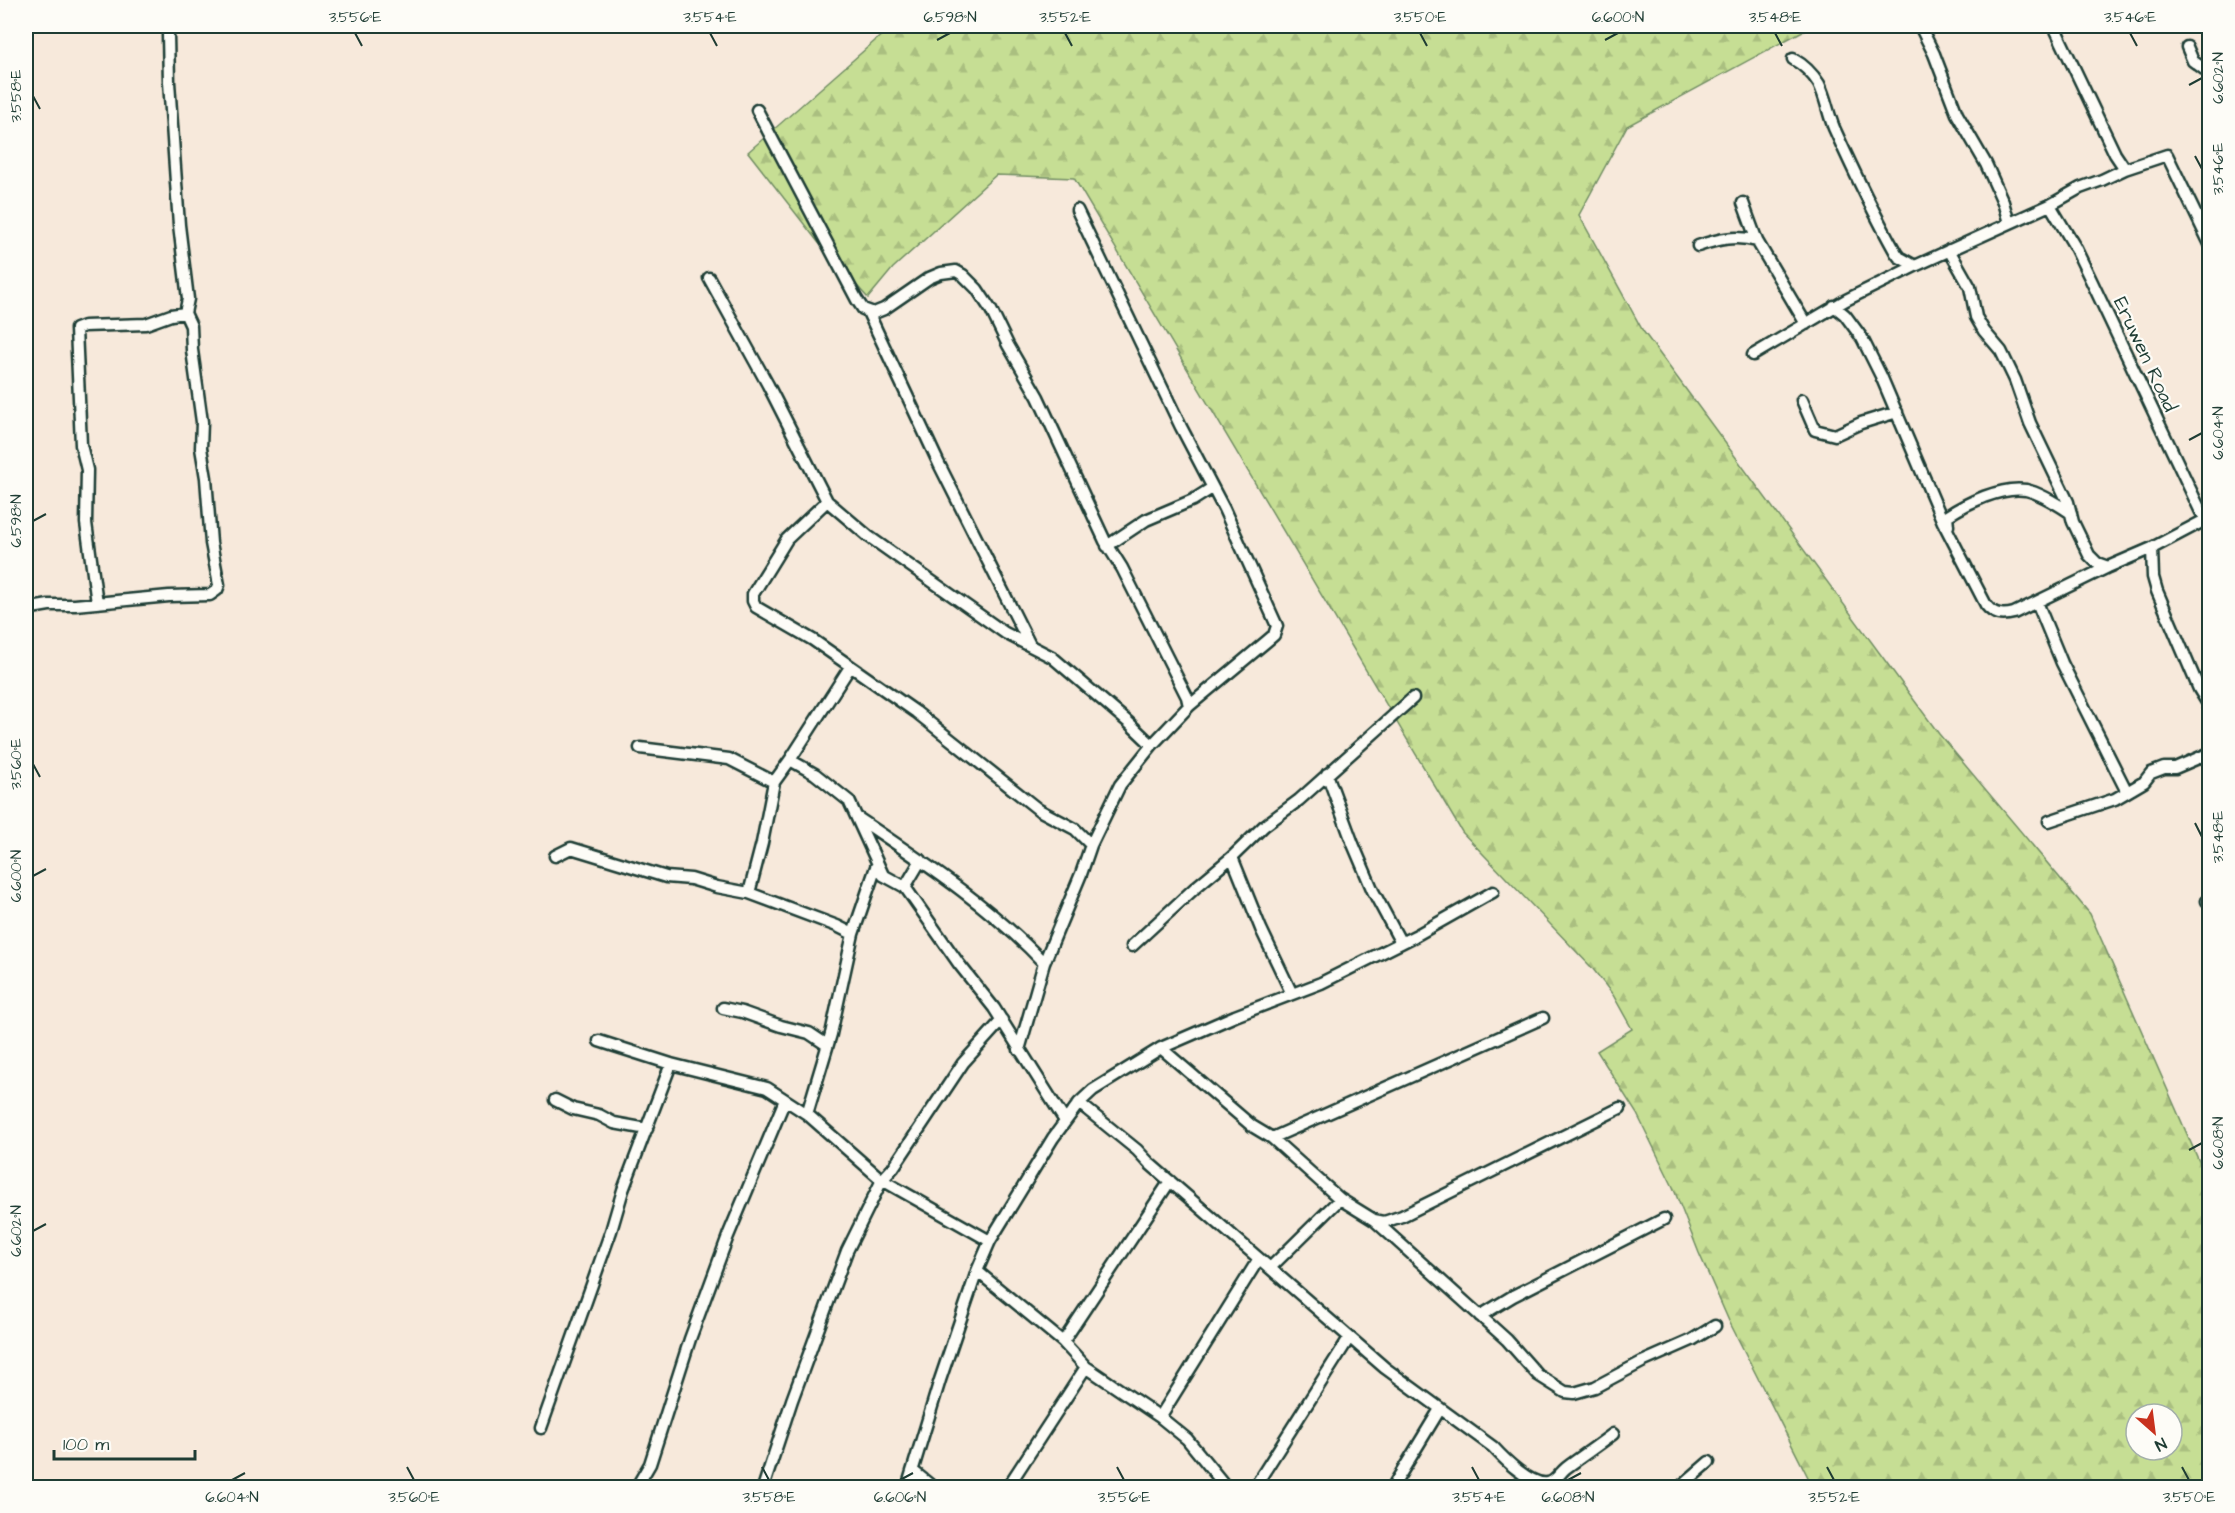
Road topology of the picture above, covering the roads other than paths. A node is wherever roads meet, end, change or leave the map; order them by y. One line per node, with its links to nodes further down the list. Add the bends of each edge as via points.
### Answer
1 (2054, 26): 8 (street)
2 (1921, 28): 12 (street, via 1957,114 1986,164)
3 (168, 35): 21 (street, via 179,225 188,298)
4 (2187, 47): 6 (street, via 2193,61)
5 (1793, 59): 17 (street, via 1804,64 1818,84 1871,210 1896,253)
6 (2210, 75)
7 (757, 110): 20 (street, via 857,300)
8 (2125, 169): 10 (street); 14 (street, via 2167,155)
9 (1743, 203): 13 (street)
10 (2050, 205): 12 (street); 29 (street, Eruwen Road, via 2075,247 2201,512)
11 (1077, 210): 26 (street)
12 (2009, 223): 16 (street)
13 (1757, 241): 15 (street, via 1728,238); 22 (street)
14 (2210, 244)
15 (1698, 246)
16 (1949, 250): 17 (street); 28 (street, via 1970,286 1976,317 2001,351 2015,380)
17 (1915, 266): 19 (street)
18 (709, 278): 27 (street)
19 (1834, 306): 22 (street); 25 (street, via 1862,338)
20 (867, 312): 31 (street, via 884,309 941,273 956,271 971,282 991,310 1038,397); 37 (street)
21 (185, 313): 34 (street, via 146,324 76,329 81,445 87,470 86,523); 34 (street, via 191,326 211,543 219,585 210,595)
22 (1806, 324): 23 (street)
23 (1753, 356)
24 (1802, 400): 25 (street, via 1815,430 1832,435)
25 (1897, 412): 30 (street)
26 (1212, 488): 31 (street, via 1146,520); 40 (street, via 1277,627 1267,641)
27 (827, 501): 37 (street, via 868,536 1005,633); 38 (street, via 787,539 753,594 753,601 760,611 813,639)
28 (2071, 513): 30 (street, via 2038,493 2008,490 1976,500 1947,516); 33 (street, via 2089,555)
29 (2209, 518): 32 (street)
30 (1948, 529): 33 (street, via 1986,605 1997,614 2014,613)
31 (1107, 546): 40 (street, via 1122,568)
32 (2152, 548): 33 (street); 41 (street, via 2157,591)
33 (2108, 567)
34 (97, 603): 36 (street)
35 (2039, 607): 48 (street, via 2062,663)
36 (26, 609)
37 (1030, 645): 42 (street, via 1057,661)
38 (850, 667): 45 (street); 51 (street, via 916,712 1040,810 1075,829)
39 (1413, 698): 46 (street)
40 (1190, 706): 42 (street)
41 (2210, 707)
42 (1152, 745): 51 (street, via 1120,785)
43 (640, 748): 47 (street, via 729,759)
44 (2210, 753): 48 (street, via 2151,773)
45 (790, 760): 47 (street); 49 (street, via 849,801)
46 (1327, 774): 53 (street); 60 (street, via 1373,891)
47 (774, 782): 58 (street)
48 (2127, 792): 50 (street)
49 (858, 818): 54 (street); 55 (street)
50 (2049, 821)
51 (1091, 845): 62 (street)
52 (555, 856): 58 (street, via 571,848 666,877)
53 (1232, 857): 61 (street); 63 (street)
54 (921, 860): 56 (street); 62 (street, via 1016,934)
55 (877, 864): 56 (street, via 883,875); 59 (street)
56 (905, 887): 66 (street)
57 (1493, 892): 60 (street)
58 (749, 893): 59 (street)
59 (853, 934): 68 (street)
60 (1401, 943): 63 (street, via 1321,984)
61 (1132, 946)
62 (1044, 963): 70 (street)
63 (1292, 994): 69 (street)
64 (723, 1008): 68 (street, via 809,1033)
65 (1543, 1018): 79 (street)
66 (1002, 1020): 70 (street); 80 (street, via 963,1063)
67 (599, 1041): 71 (street)
68 (828, 1045): 76 (street)
69 (1161, 1048): 74 (street); 79 (street, via 1252,1126)
70 (1019, 1050): 77 (street)
71 (671, 1064): 73 (street, via 762,1086); 78 (street)
72 (555, 1100): 78 (street, via 614,1123)
73 (785, 1100): 76 (street); 100 (street, via 728,1236 650,1464)
74 (1079, 1103): 77 (street); 81 (street)
75 (1620, 1108): 84 (street, via 1402,1216 1384,1222)
76 (807, 1114): 80 (street)
77 (1065, 1121): 85 (street)
78 (647, 1129): 96 (street)
79 (1272, 1138): 82 (street)
80 (882, 1179): 85 (street); 101 (street, via 847,1251)
81 (1170, 1181): 86 (street); 92 (street)
82 (1340, 1199): 84 (street); 87 (street)
83 (1664, 1219): 89 (street)
84 (1374, 1220): 89 (street)
85 (990, 1241): 88 (street)
86 (1258, 1260): 87 (street); 95 (street)
87 (1270, 1268): 91 (street)
88 (977, 1271): 92 (street); 99 (street)
89 (1480, 1316): 90 (street, via 1538,1375 1574,1394)
90 (1715, 1326)
91 (1349, 1338): 94 (street); 106 (street)
92 (1063, 1342): 93 (street)
93 (1086, 1367): 95 (street); 104 (street)
94 (1440, 1409): 97 (street, via 1515,1468 1544,1483 1551,1483); 107 (street)
95 (1160, 1418): 105 (street, via 1187,1439)
96 (541, 1428)
97 (1612, 1434)
98 (1709, 1462): 108 (street)
99 (913, 1471): 102 (street); 103 (street)
100 (636, 1488)
101 (763, 1488)
102 (907, 1488)
103 (934, 1488)
104 (1007, 1488)
105 (1227, 1488)
106 (1254, 1488)
107 (1392, 1488)
108 (1679, 1488)

